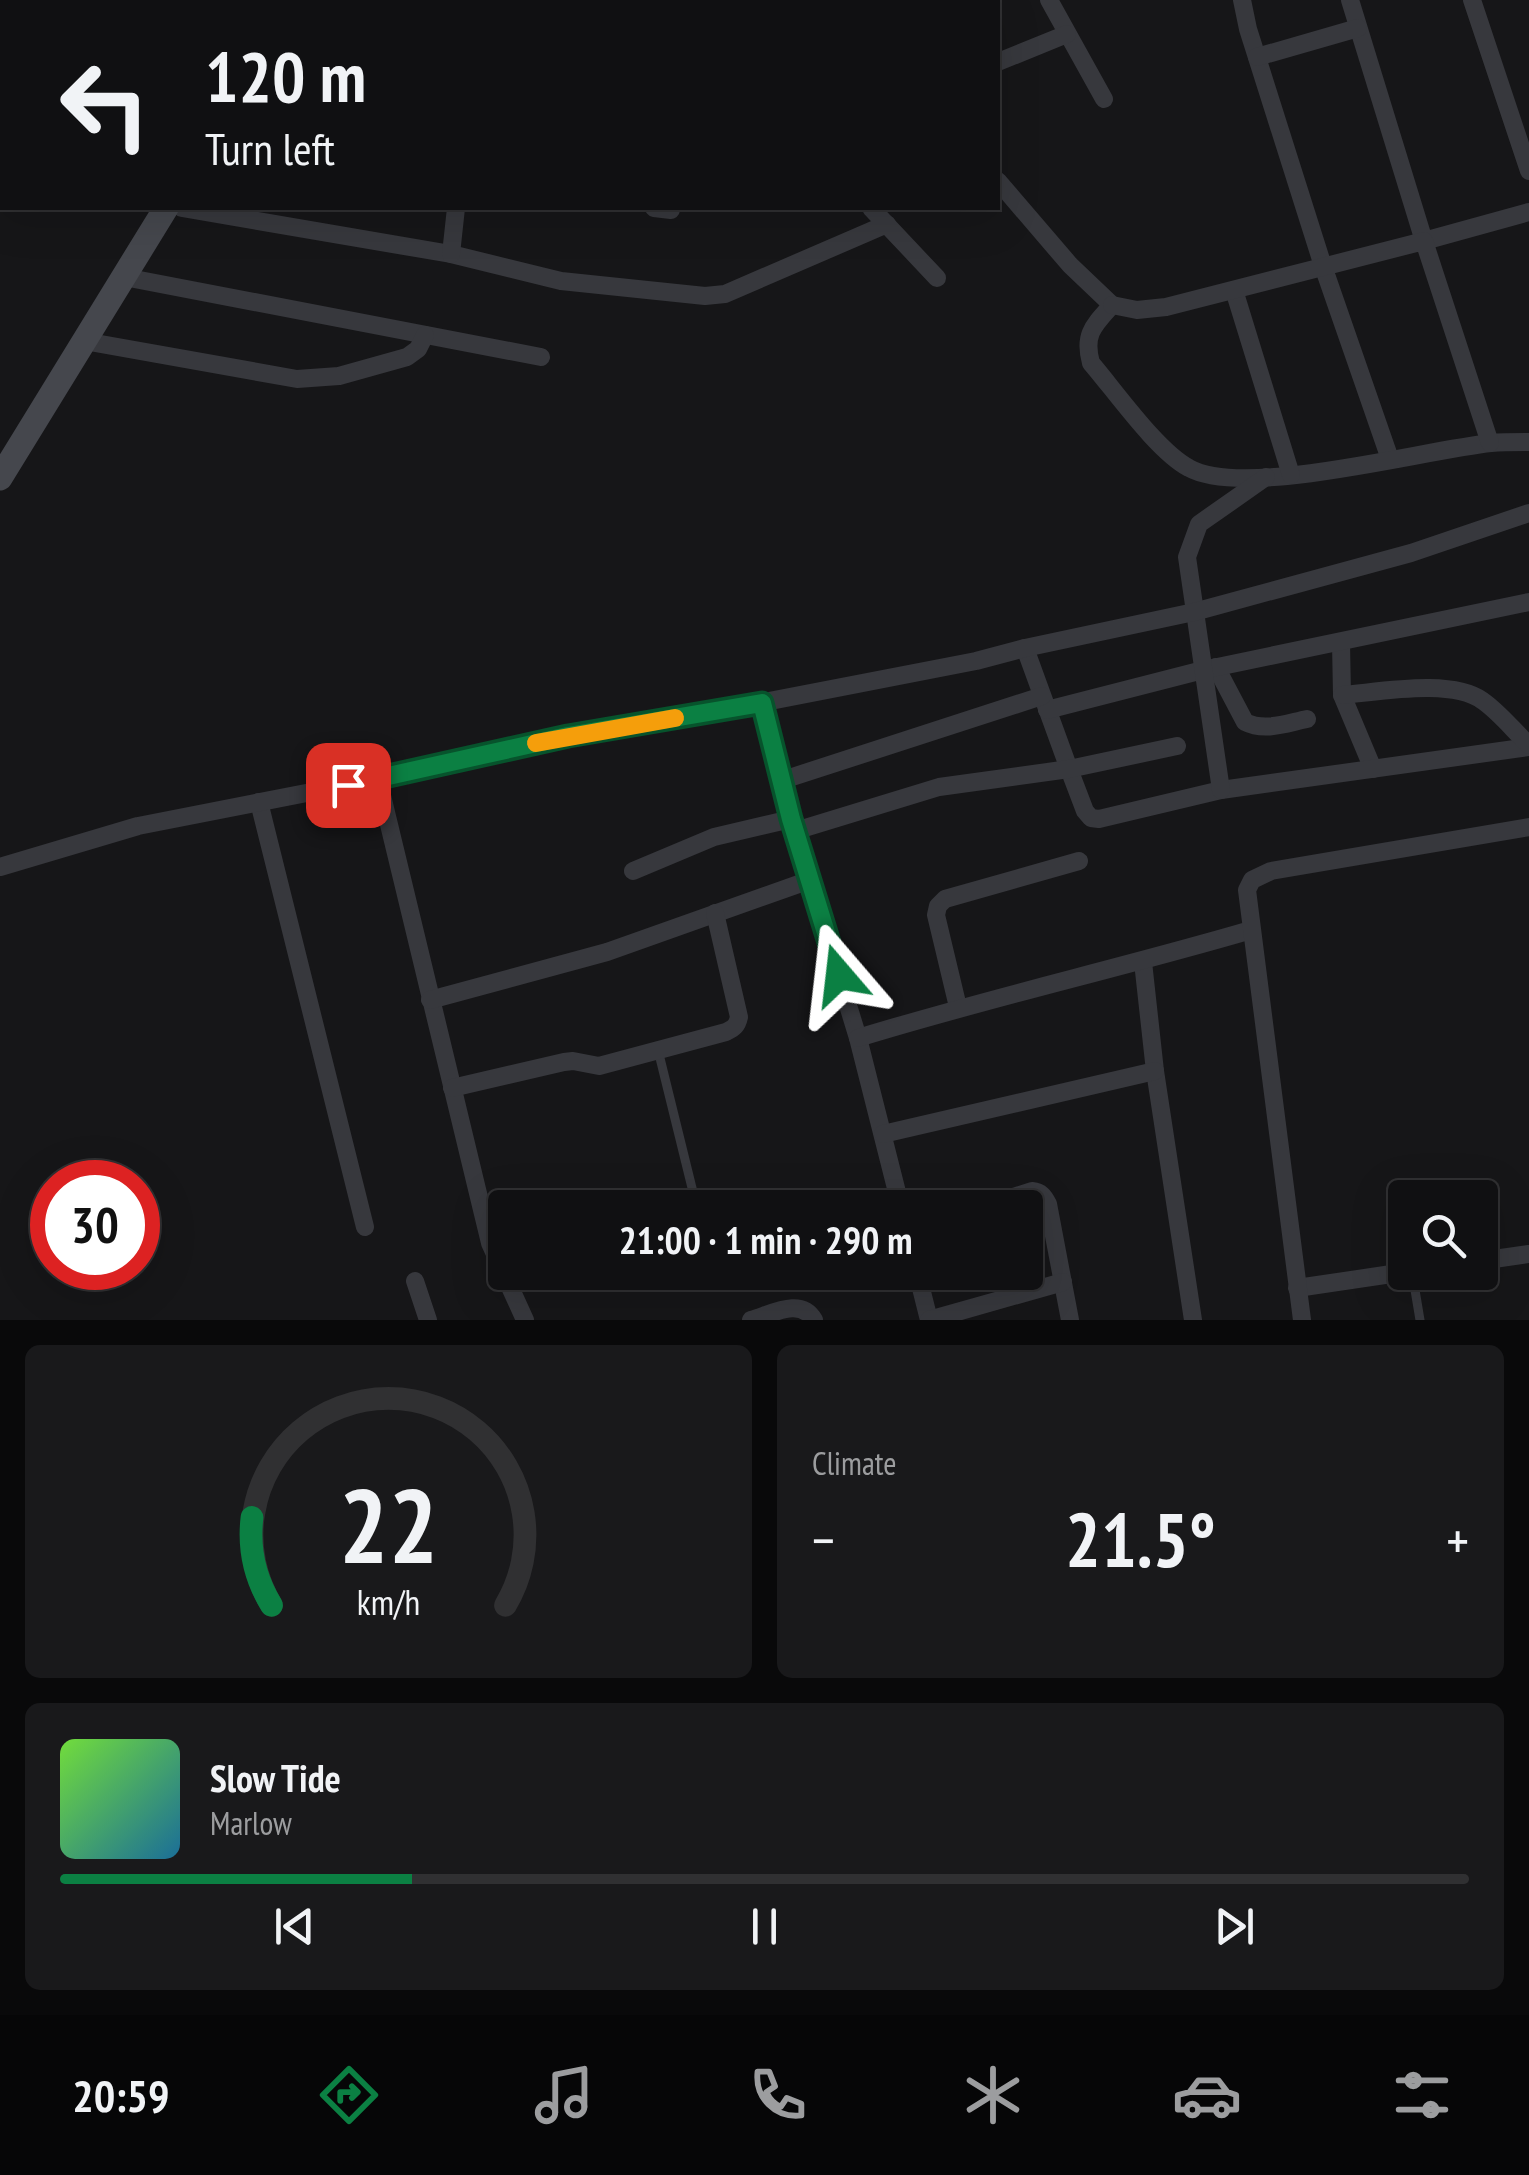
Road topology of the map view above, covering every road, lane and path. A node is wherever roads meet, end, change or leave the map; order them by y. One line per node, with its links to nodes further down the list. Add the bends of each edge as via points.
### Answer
1 (1049, 0): 6 (street)
2 (1242, 0): 7 (street)
3 (1350, 0): 5 (street)
4 (1472, 0): 10 (street)
5 (1358, 28): 7 (street); 18 (street)
6 (1067, 34): 8 (street); 9 (street)
7 (1257, 56): 20 (street)
8 (1000, 61)
9 (1104, 98)
10 (1529, 170)
11 (1000, 182): 24 (street)
12 (165, 210): 21 (main road)
13 (194, 210): 19 (street)
14 (456, 210): 19 (street)
15 (873, 210): 17 (street)
16 (1529, 212): 18 (street)
17 (887, 224): 19 (street, via 715,296 561,281); 22 (street)
18 (1424, 240): 20 (street); 29 (street)
19 (451, 254)
20 (1323, 266): 23 (street); 30 (street)
21 (124, 277): 25 (street); 26 (main road)
22 (938, 278)
23 (1234, 290): 24 (street, via 1166,308); 31 (street)
24 (1112, 305): 32 (street, via 1086,346 1091,362 1164,448 1211,476)
25 (425, 335): 26 (street, via 407,357 309,379); 27 (street)
26 (84, 341): 33 (main road)
27 (541, 357)
28 (1529, 442): 29 (street)
29 (1490, 444): 30 (street)
30 (1390, 460): 31 (street)
31 (1292, 475): 32 (street)
32 (1266, 476): 36 (street, via 1199,524 1187,557)
33 (0, 478)
34 (1529, 513): 36 (street)
35 (1529, 602): 37 (street)
36 (1194, 612): 38 (street); 39 (street)
37 (1340, 643): 39 (street); 40 (street)
38 (1025, 648): 41 (street); 42 (street)
39 (1209, 668): 42 (street); 43 (street, via 1251,726); 50 (street)
40 (1342, 695): 45 (street, via 1443,688 1470,693); 47 (street)
41 (762, 703): 48 (street, via 568,736); 49 (street)
42 (1045, 703): 46 (street); 49 (street)
43 (1308, 718)
44 (1177, 746): 46 (street)
45 (1529, 746): 47 (street)
46 (1069, 769): 50 (street, via 1091,818); 52 (street, via 939,788)
47 (1373, 769): 50 (street)
48 (378, 779): 51 (street); 61 (street)
49 (782, 780): 52 (street)
50 (1220, 790)
51 (259, 802): 55 (street, via 138,826); 71 (street)
52 (793, 825): 56 (street, via 714,837); 57 (street)
53 (1529, 828): 59 (street, via 1271,871 1247,890)
54 (1080, 861): 62 (street, via 938,906)
55 (0, 867)
56 (633, 871)
57 (810, 880): 58 (street); 63 (street)
58 (715, 914): 61 (street); 64 (street, via 738,1024)
59 (1251, 930): 60 (street); 77 (street)
60 (1144, 962): 62 (street); 65 (street)
61 (430, 1000): 66 (street)
62 (958, 1007): 63 (street)
63 (858, 1038): 67 (street)
64 (658, 1050): 66 (street, via 599,1066 564,1062); 68 (lane)
65 (1155, 1070): 67 (street); 86 (street)
66 (452, 1088): 81 (street, via 493,1254)
67 (883, 1134): 69 (street)
68 (693, 1190)
69 (897, 1190)
70 (1043, 1196): 76 (street)
71 (365, 1227)
72 (1529, 1254): 73 (street)
73 (1498, 1258)
74 (1388, 1275): 77 (street)
75 (416, 1282): 80 (street)
76 (1063, 1282): 84 (street); 85 (street)
77 (1298, 1288): 87 (street)
78 (922, 1290): 84 (street)
79 (1415, 1290): 88 (lane)
80 (428, 1320)
81 (525, 1320)
82 (751, 1320): 83 (street, via 794,1307)
83 (814, 1320)
84 (929, 1320)
85 (1070, 1320)
86 (1193, 1320)
87 (1302, 1320)
88 (1420, 1320)

